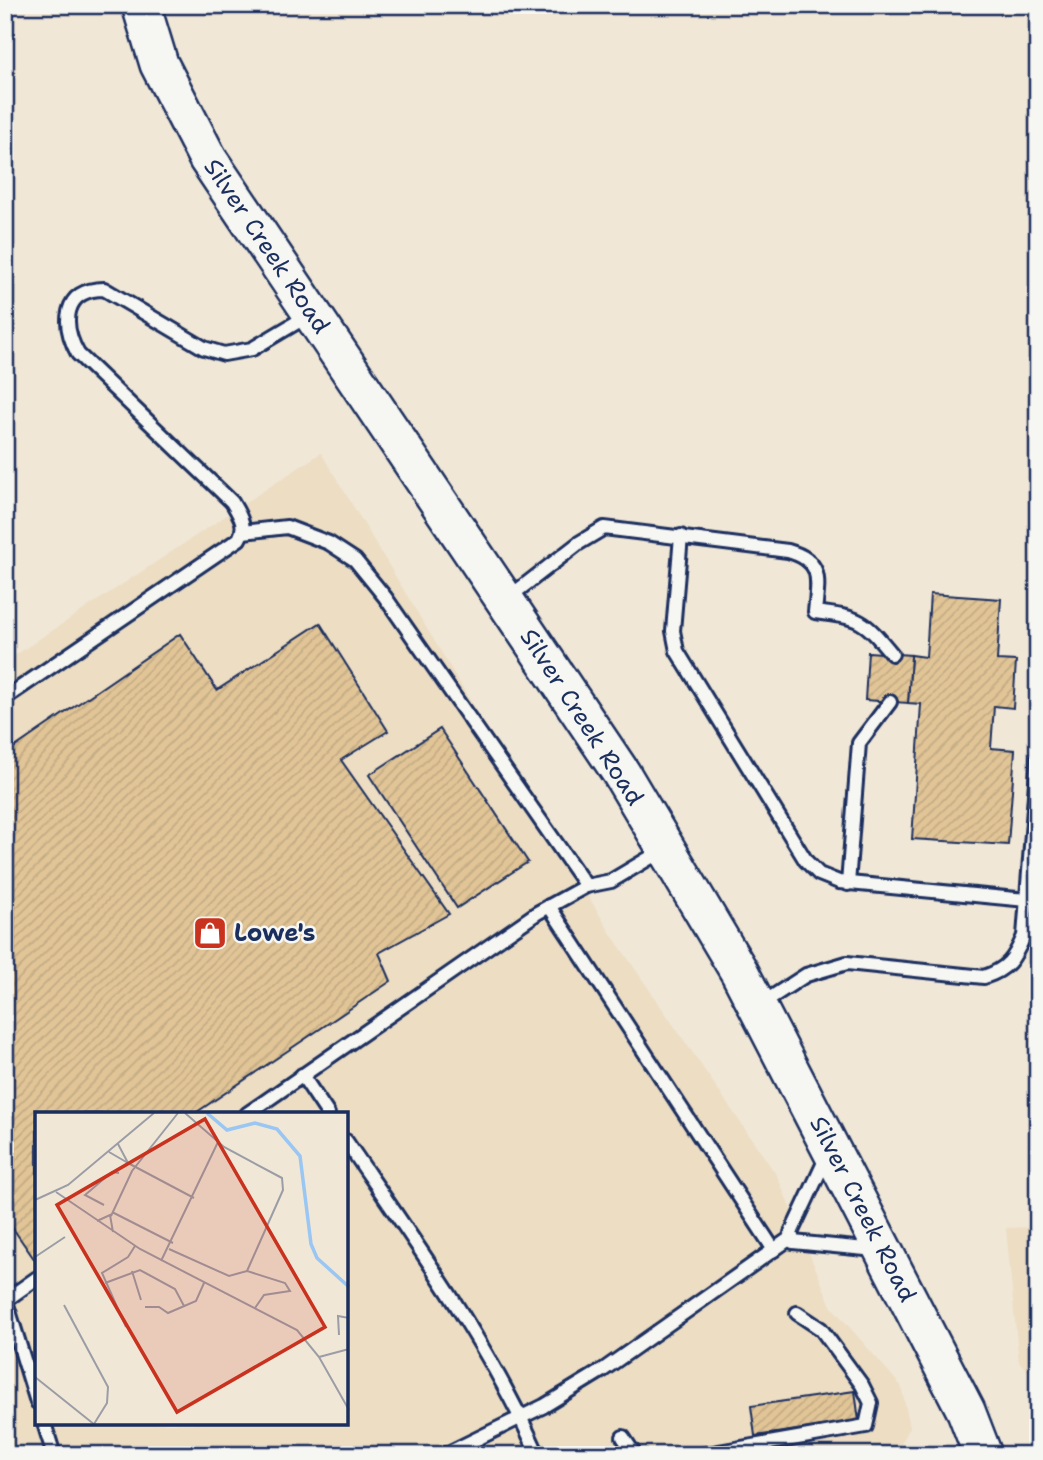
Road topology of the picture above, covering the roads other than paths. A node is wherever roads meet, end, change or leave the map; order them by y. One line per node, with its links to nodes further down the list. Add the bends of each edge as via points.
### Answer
1 (141, 5): 2 (main road, Silver Creek Road, via 159,64 202,148)
2 (312, 313): 3 (lane, via 252,349 224,355 204,348 104,289 91,289 71,304 68,336 78,354 232,502 244,524); 5 (main road, Silver Creek Road)
3 (243, 532): 7 (lane); 12 (lane, via 287,527 329,543 355,560)
4 (681, 536): 5 (lane, via 604,528); 6 (lane, via 800,554 818,576 815,612 851,616 872,627); 11 (lane, via 673,631 677,652 806,861 818,874)
5 (505, 600): 10 (main road, Silver Creek Road)
6 (892, 654)
7 (5, 698)
8 (890, 702): 11 (lane, via 859,743)
9 (1038, 756): 13 (lane)
10 (666, 848): 12 (lane, via 611,881); 15 (main road, Silver Creek Road)
11 (848, 884): 13 (lane)
12 (586, 886): 14 (lane)
13 (1027, 900): 15 (lane, via 1024,936 1003,971 984,977 847,962 806,975)
14 (549, 906): 16 (lane); 22 (lane)
15 (758, 1006): 20 (main road, Silver Creek Road)
16 (302, 1075): 17 (lane); 18 (lane)
17 (250, 1112)
18 (327, 1112)
19 (348, 1144): 28 (lane, via 428,1262)
20 (832, 1146): 21 (lane); 23 (main road, Silver Creek Road)
21 (792, 1237): 22 (lane); 23 (lane, via 801,1244)
22 (774, 1250): 28 (lane, via 603,1370)
23 (884, 1251): 36 (main road, Silver Creek Road, via 966,1411)
24 (35, 1279): 25 (lane)
25 (6, 1299): 27 (lane)
26 (797, 1313): 35 (lane, via 821,1329 862,1385 871,1403 866,1426)
27 (35, 1395)
28 (522, 1417): 32 (lane); 33 (lane)
29 (45, 1425): 31 (lane)
30 (623, 1437): 34 (lane)
31 (54, 1455)
32 (444, 1455)
33 (538, 1455)
34 (635, 1455)
35 (701, 1455)
36 (983, 1455)

